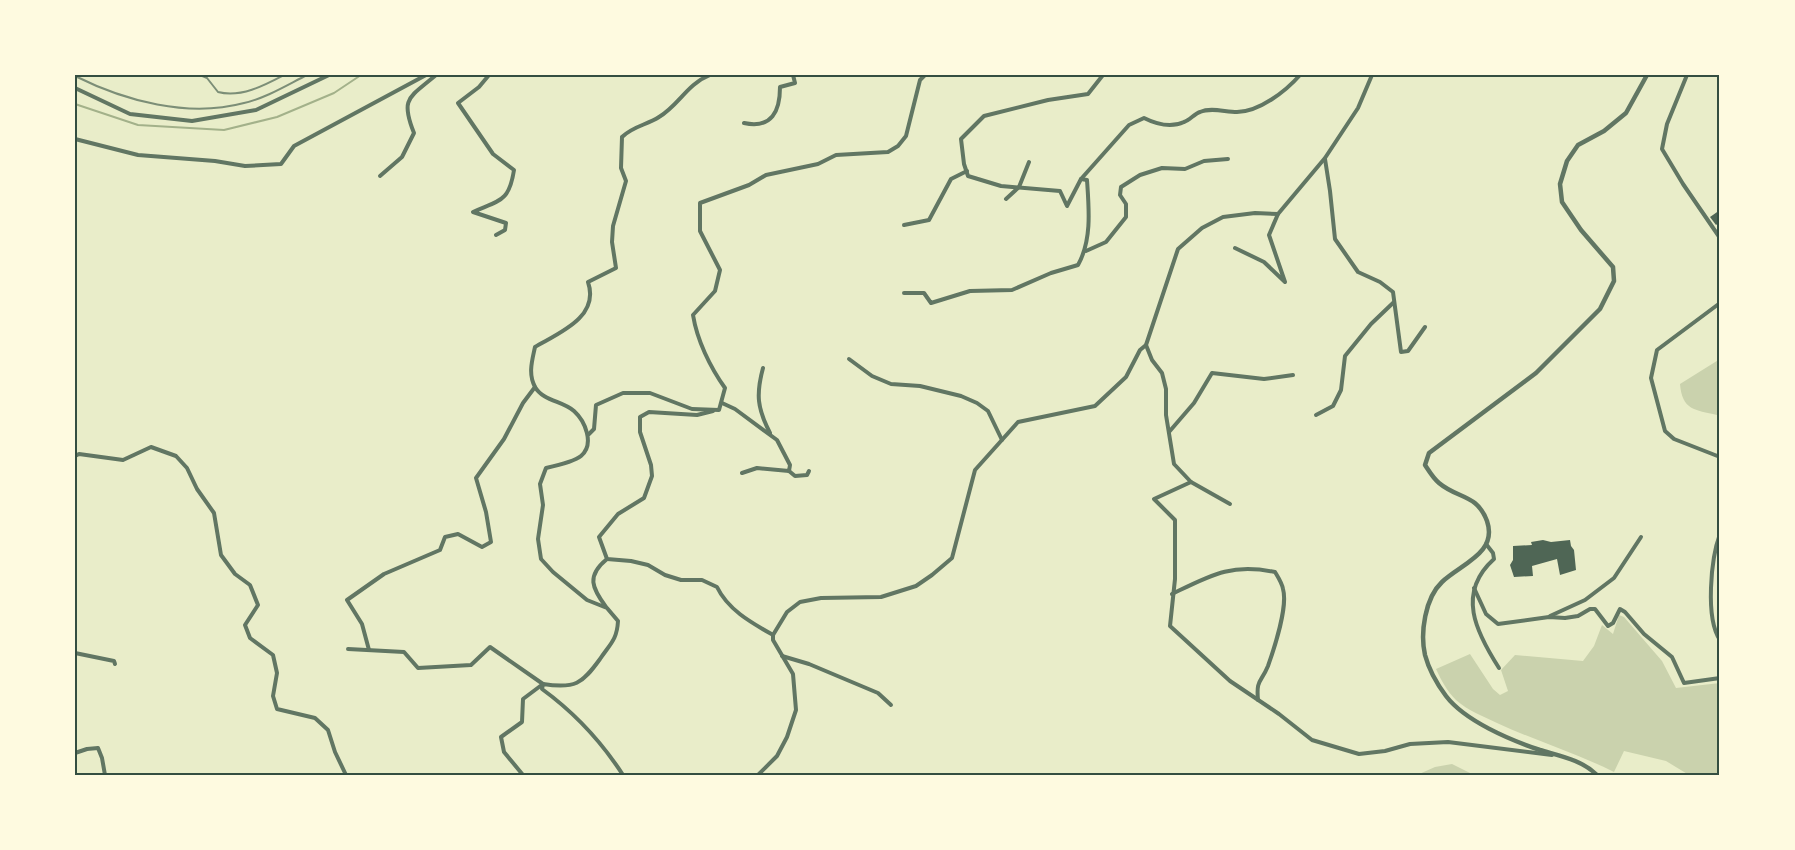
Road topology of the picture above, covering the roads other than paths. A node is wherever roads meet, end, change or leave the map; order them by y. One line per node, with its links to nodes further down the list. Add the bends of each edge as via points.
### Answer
1 (328, 75): 13 (street, via 256,110 192,121 130,114)
2 (426, 75): 15 (street, via 294,146 281,164 245,166 138,155)
3 (436, 75): 20 (street, via 409,98 406,113 414,134 402,157)
4 (489, 75): 26 (street, via 458,103 493,154 514,170 512,186 504,199 473,212 506,223 505,231)
5 (710, 75): 38 (street, via 699,79 661,116 622,137 621,168 626,181 613,226 616,268 588,282 588,306 580,318 535,347 530,371)
6 (793, 75): 14 (street, via 795,83 780,87 780,105 769,120 756,126)
7 (925, 75): 39 (street, via 920,80 906,136 888,152 836,155 818,164 766,175 700,203 700,231 720,270 715,291 693,315 712,370 725,388)
8 (1103, 75): 19 (street, via 1088,94 984,116 961,140)
9 (1300, 75): 21 (street, via 1257,108 1200,112 1184,123 1158,125 1144,118 1129,126)
10 (1372, 75): 16 (street, via 1358,108)
11 (1647, 75): 55 (street, via 1626,113 1578,145 1567,161 1560,184 1562,202 1613,267 1614,282 1600,309 1536,373 1429,453 1425,465 1439,483 1474,500 1480,507 1489,533)
12 (1688, 75): 27 (street, via 1667,124 1662,149)
13 (75, 88)
14 (744, 123)
15 (75, 139)
16 (1325, 158): 24 (street); 31 (street, via 1335,239 1358,272 1393,292)
17 (1228, 159): 29 (street, via 1204,161 1185,169 1162,168 1121,187 1126,217 1106,243)
18 (1029, 162): 22 (street)
19 (967, 171): 22 (street, via 969,176); 25 (street, via 951,179 929,220)
20 (380, 176)
21 (1081, 179): 22 (street, via 1067,206 1060,191); 29 (street, via 1087,180 1090,213)
22 (1018, 187): 23 (street)
23 (1006, 199)
24 (1278, 214): 28 (street, via 1269,235 1286,282 1264,261); 34 (street, via 1223,217 1202,228 1178,249)
25 (904, 225)
26 (496, 236)
27 (1720, 238)
28 (1235, 248)
29 (1086, 251): 30 (street, via 1077,265 1012,290 970,291 931,303 924,293)
30 (904, 293)
31 (1394, 301): 33 (street, via 1401,352 1408,351); 41 (street, via 1345,356 1341,390 1333,406)
32 (1720, 303): 47 (street, via 1657,350 1651,378 1665,431 1674,439)
33 (1425, 327)
34 (1146, 345): 42 (street, via 1162,373); 45 (street, via 1126,376 1095,406 1018,422)
35 (849, 359): 45 (street, via 891,384 920,386 977,403 988,411)
36 (763, 368): 44 (street, via 758,389 760,414)
37 (1293, 375): 42 (street, via 1264,379 1212,373 1194,404)
38 (535, 387): 43 (street, via 541,395 574,410); 64 (street, via 476,478 491,542 482,547 458,534 445,537 440,550 384,574 347,600 362,624)
39 (722, 403): 40 (street); 44 (street)
40 (719, 410): 43 (street, via 692,409 650,393 623,393 596,405 594,429); 56 (street, via 697,415 649,412 640,417 652,476 644,498 618,514 599,537)
41 (1316, 415)
42 (1168, 433): 51 (street, via 1174,464)
43 (588, 435): 59 (street, via 581,456 546,468 540,484 543,506 538,539 541,559 553,572 587,600)
44 (772, 436): 48 (street, via 790,465)
45 (1002, 440): 61 (street, via 975,470 952,558 916,586 881,597 800,602 787,612)
46 (75, 456): 76 (street, via 123,460 151,447 176,456 187,468 214,513 221,555 235,574 250,585 258,605 244,625 250,639 273,655 277,673 273,696 277,709 315,718 328,730)
47 (1720, 457)
48 (789, 471): 49 (street, via 795,476 807,475); 50 (street, via 757,468)
49 (809, 471)
50 (742, 473)
51 (1191, 482): 52 (street); 58 (street, via 1154,499 1175,520)
52 (1230, 504)
53 (1720, 534): 62 (street, via 1711,576 1712,606)
54 (1641, 537): 60 (street, via 1614,578 1585,600)
55 (1486, 544): 57 (street, via 1494,559 1480,574); 74 (street, via 1434,591 1426,617 1425,655 1437,683 1462,713 1526,745)
56 (607, 559): 59 (street, via 597,567 592,581); 61 (street, via 648,565 681,580 702,580 717,587 723,600)
57 (1474, 588): 60 (street, via 1486,614 1498,624); 68 (street, via 1471,601 1482,641)
58 (1172, 594): 71 (street, via 1170,626 1230,681); 71 (street, via 1217,572 1256,568 1275,572 1284,590 1281,621 1267,668 1257,684)
59 (607, 608): 70 (street, via 618,621 618,629 592,672 567,686)
60 (1549, 617): 69 (street, via 1578,616 1595,609 1608,626 1620,609 1672,657 1684,683)
61 (773, 635): 66 (street)
62 (1720, 640)
63 (348, 649): 64 (street)
64 (369, 650): 70 (street, via 404,652 418,668 471,665 490,647)
65 (75, 653): 67 (street)
66 (781, 656): 72 (street, via 878,693); 79 (street, via 793,674 796,710 777,756)
67 (116, 664)
68 (1499, 668)
69 (1720, 678)
70 (543, 684): 77 (street, via 523,699 522,722 501,737 504,752); 78 (street, via 542,689 607,750)
71 (1258, 700): 74 (street, via 1312,741 1359,754 1410,744 1448,742)
72 (891, 705)
73 (75, 753): 75 (street, via 98,748)
74 (1559, 756): 80 (street, via 1586,765)
75 (105, 775)
76 (346, 775)
77 (523, 775)
78 (623, 775)
79 (758, 775)
80 (1597, 775)

